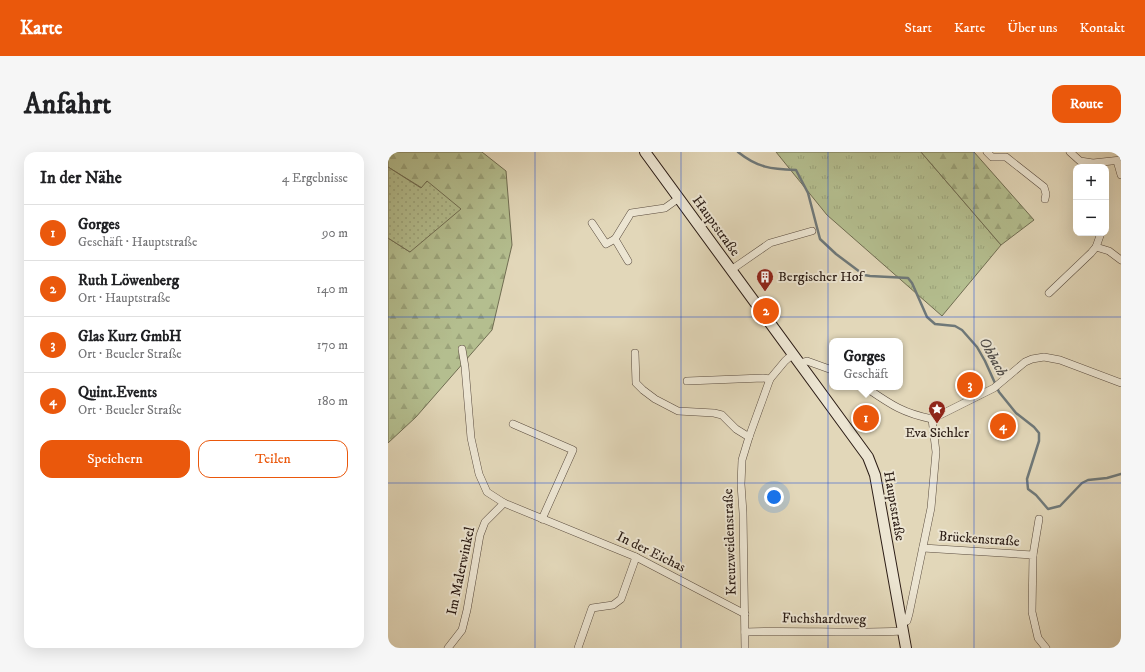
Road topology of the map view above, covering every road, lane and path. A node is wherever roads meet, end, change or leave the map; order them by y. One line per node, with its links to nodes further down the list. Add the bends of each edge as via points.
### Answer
1 (645, 152): 6 (main road, Hauptstraße)
2 (987, 152): 7 (street, via 992,157 1006,157 1044,187)
3 (1070, 152): 4 (street, via 1080,161 1093,164)
4 (1119, 160): 5 (street)
5 (1121, 175)
6 (679, 198): 11 (street, Hauptstraße, via 665,208 631,214); 15 (main road, Hauptstraße)
7 (1045, 200)
8 (592, 223): 11 (street, via 606,244)
9 (812, 231): 15 (street, Hauptstraße, via 770,243)
10 (1100, 236): 12 (street)
11 (614, 239): 14 (street)
12 (1096, 246): 13 (street); 16 (street)
13 (1121, 260)
14 (628, 261)
15 (731, 270): 19 (main road, Hauptstraße)
16 (1049, 293)
17 (462, 349): 29 (street, In der Eichas, via 471,438 478,474 487,492)
18 (636, 353): 28 (street, via 636,383 655,399 678,411 722,415 736,429)
19 (793, 354): 20 (main road, Hauptstraße); 22 (street, Kreuzweidenstraße)
20 (800, 363): 21 (street, via 807,361); 36 (main road, Hauptstraße, via 872,466)
21 (829, 369)
22 (770, 379): 23 (street); 28 (street, Kreuzweidenstraße)
23 (687, 381)
24 (1121, 384): 26 (street, via 1060,360 1044,357 1032,359 996,386)
25 (869, 390): 26 (street, via 896,408 915,416)
26 (932, 419): 32 (street, via 936,452 931,508)
27 (513, 424): 30 (street, via 573,450)
28 (749, 437): 35 (street, Kreuzweidenstraße, via 742,460 740,484)
29 (504, 503): 30 (street, In der Eichas); 38 (street, Im Malerwinkel, via 485,522 480,535 462,630)
30 (542, 519): 34 (street, In der Eichas)
31 (1039, 519): 33 (street, Brückenstraße)
32 (923, 548): 33 (street, Brückenstraße); 36 (street, via 909,614)
33 (1033, 555): 42 (street, Brückenstraße, via 1032,612 1038,638)
34 (636, 557): 35 (street, In der Eichas); 39 (street, via 621,599 613,605 592,608)
35 (745, 614): 37 (street, Kreuzweidenstraße)
36 (903, 627): 37 (street, Fuchshardtweg, via 875,633); 41 (main road, Hauptstraße)
37 (746, 632): 40 (street, Kreuzweidenstraße)
38 (448, 648)
39 (578, 648)
40 (745, 648)
41 (906, 648)
42 (1046, 648)

